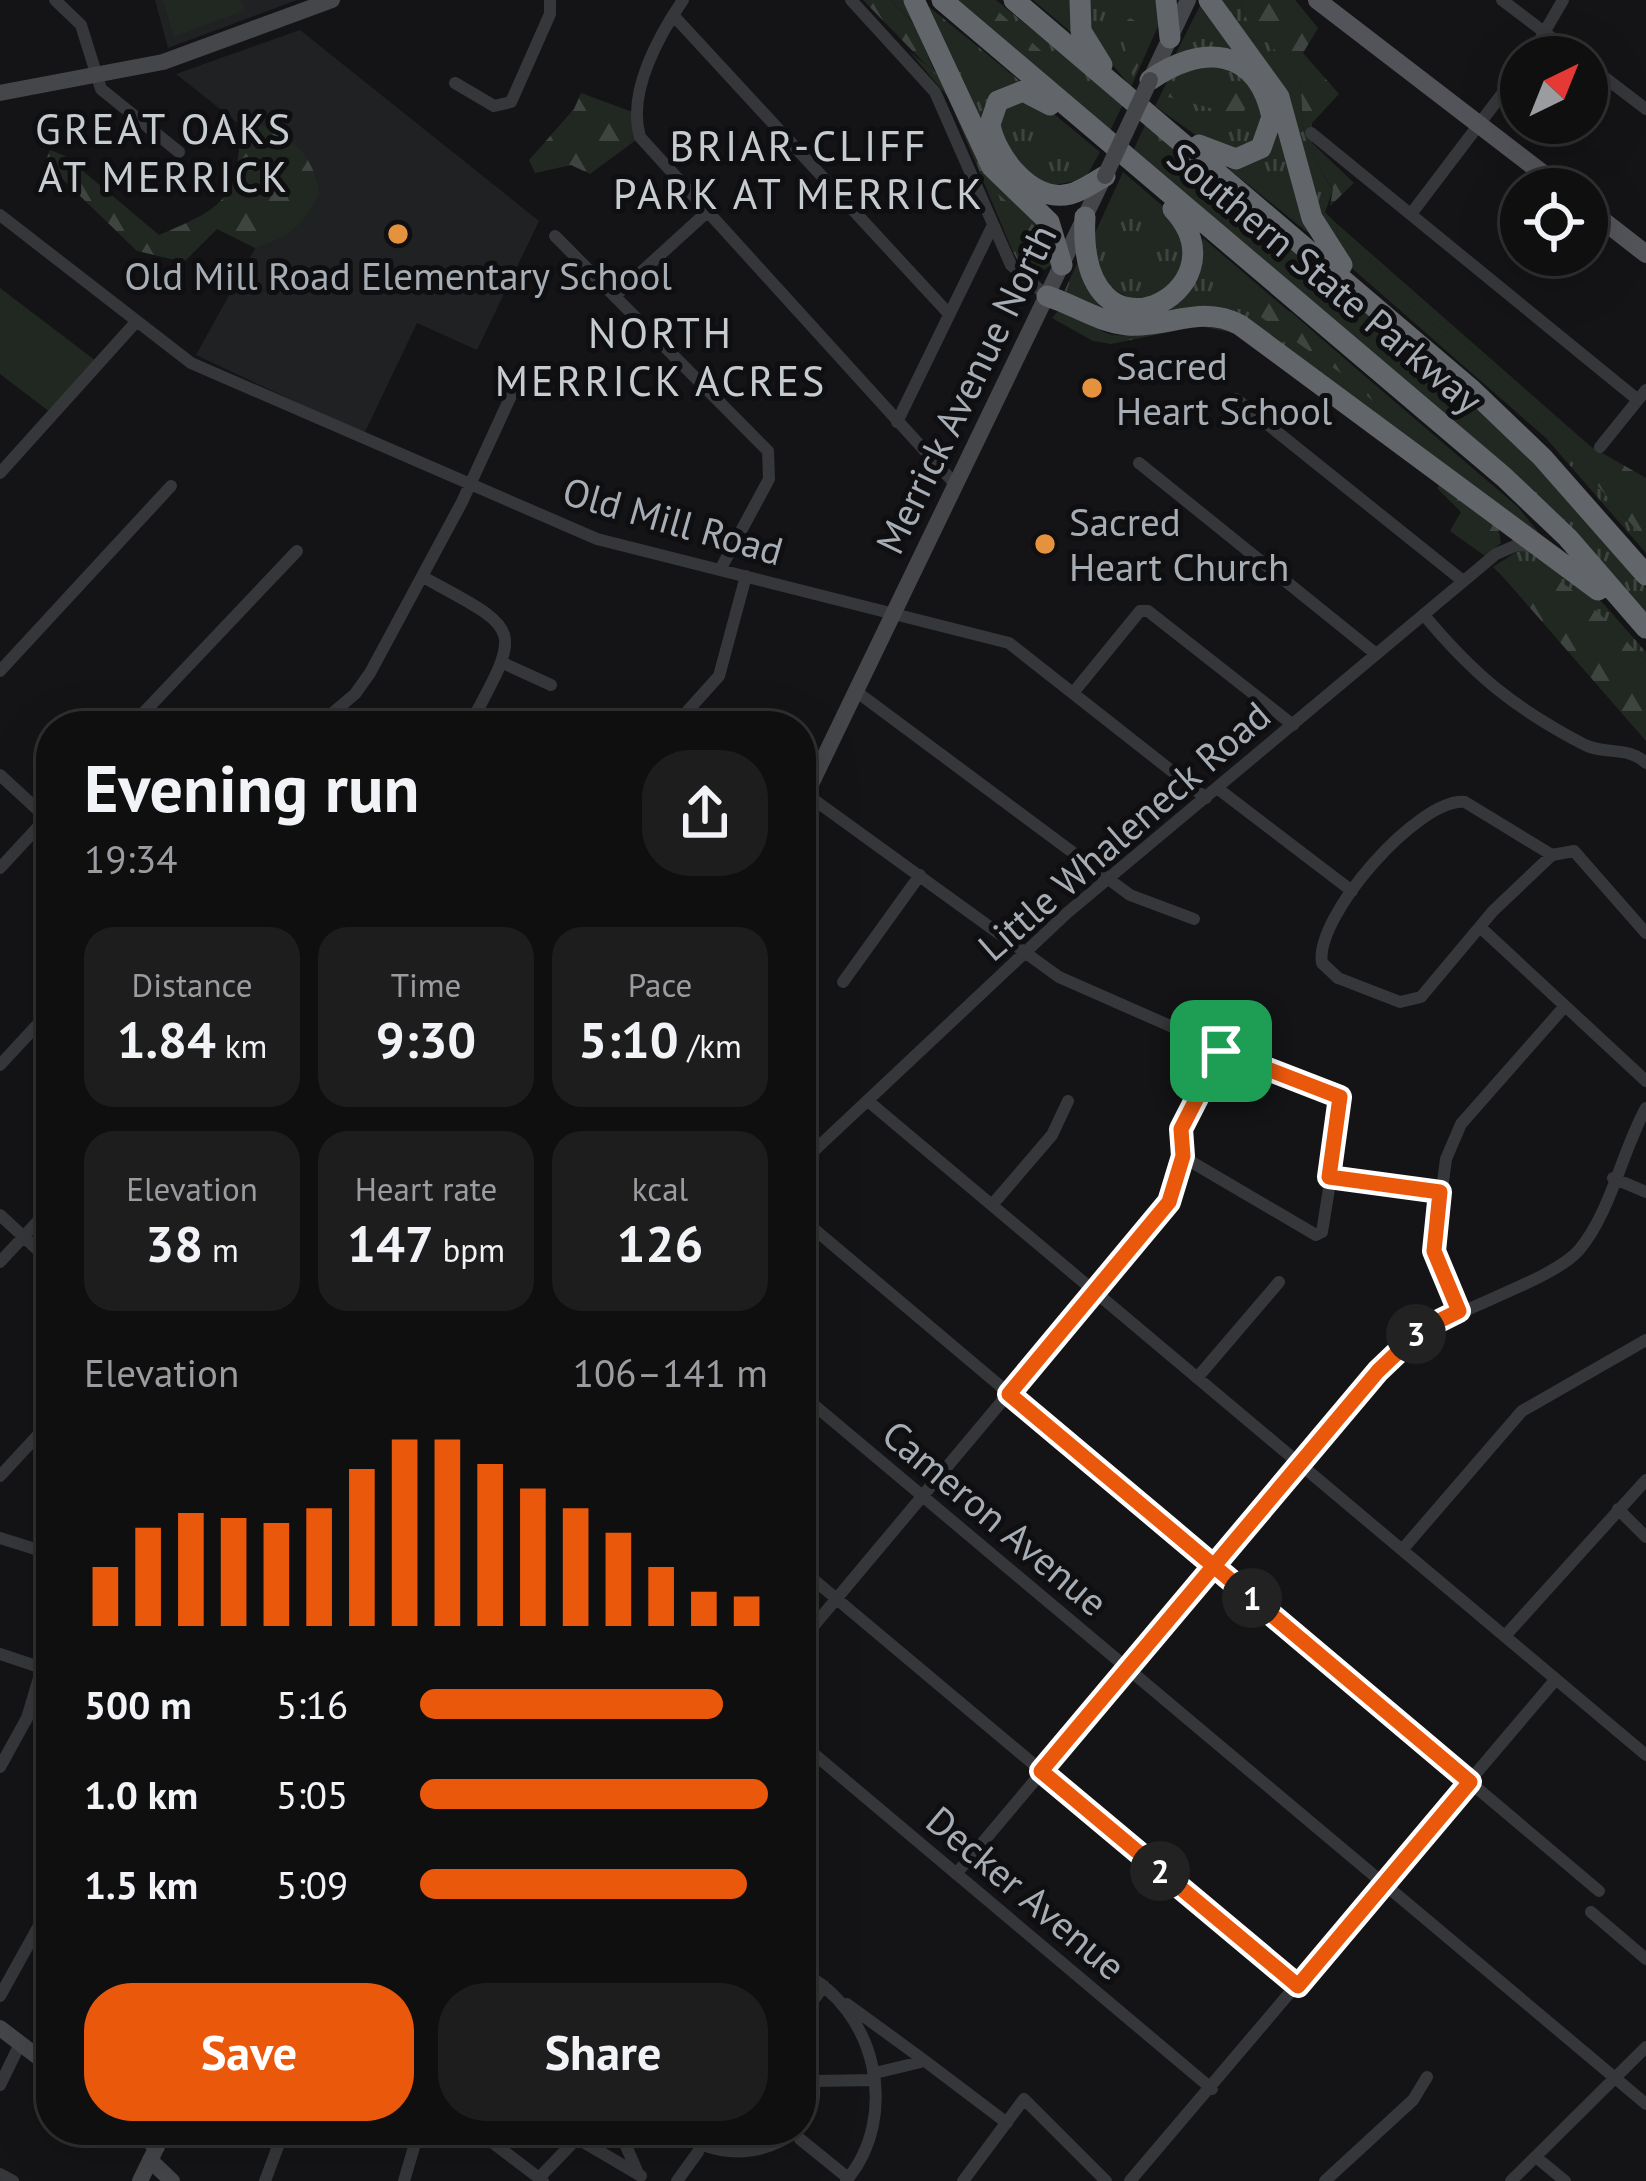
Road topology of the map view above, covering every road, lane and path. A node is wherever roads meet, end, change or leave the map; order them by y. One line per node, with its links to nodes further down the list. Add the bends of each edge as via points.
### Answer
1 (55, 0): 21 (street, via 81,25)
2 (332, 0): 21 (main road, via 163,62)
3 (550, 0): 24 (street, via 511,102 494,106)
4 (683, 0): 16 (street)
5 (850, 0): 43 (street, via 935,92)
6 (914, 0): 46 (highway, via 992,167 1049,222)
7 (941, 0): 33 (highway, Southern State Parkway)
8 (1014, 0): 26 (highway, Southern State Parkway)
9 (1080, 0): 26 (highway, via 1081,31)
10 (1166, 0): 20 (highway)
11 (1188, 0): 20 (main road, Merrick Avenue North)
12 (1209, 0): 52 (highway, via 1279,97 1328,248 1432,342)
13 (1318, 0): 31 (main road)
14 (1502, 0): 17 (street)
15 (1563, 0): 17 (street)
16 (673, 15): 38 (street, via 639,91 635,120 651,153); 49 (street)
17 (1544, 32): 18 (street); 19 (street)
18 (1542, 36)
19 (1549, 36)
20 (1170, 38): 22 (main road, Merrick Avenue North)
21 (93, 75): 27 (main road); 34 (street)
22 (1150, 80): 30 (highway, via 1191,57 1224,58 1257,81 1272,117 1265,144 1236,159); 37 (main road, Merrick Avenue North, bridge)
23 (1608, 80): 29 (street)
24 (455, 83)
25 (1646, 85): 29 (street)
26 (1120, 91): 30 (highway, Southern State Parkway)
27 (0, 93)
28 (1500, 97): 31 (street)
29 (1642, 106)
30 (1153, 118): 52 (highway, Southern State Parkway)
31 (1480, 124): 36 (main road); 39 (street)
32 (1311, 133): 39 (street)
33 (1102, 136): 35 (highway, Southern State Parkway); 37 (highway, via 1023,91 1001,98 990,118 1002,154 1036,188 1070,195)
34 (179, 152)
35 (1134, 163): 41 (highway, via 1190,232 1192,266 1180,289 1143,308 1109,299 1085,266); 73 (highway, Southern State Parkway, via 1517,489)
36 (1536, 168)
37 (1105, 176): 41 (main road, Merrick Avenue North)
38 (706, 213): 47 (street); 55 (street)
39 (1411, 214): 53 (street)
40 (0, 215): 50 (street, Old Mill Road)
41 (1085, 217): 46 (main road, Merrick Avenue North)
42 (1608, 224): 45 (main road)
43 (993, 225): 48 (street, via 1012,266); 49 (street)
44 (555, 236): 47 (street)
45 (1646, 254)
46 (1062, 265): 48 (main road, Merrick Avenue North)
47 (616, 296): 66 (street, via 769,451 769,478)
48 (1047, 296): 60 (main road, Merrick Avenue North); 62 (highway, via 1123,324 1195,315 1233,321)
49 (950, 314): 55 (street)
50 (136, 322): 58 (street); 59 (street, Old Mill Road, via 190,363)
51 (515, 387): 59 (street)
52 (1472, 390): 67 (highway, Southern State Parkway)
53 (1642, 395): 56 (street)
54 (1236, 399): 70 (street)
55 (897, 422): 60 (street)
56 (1600, 447)
57 (1139, 463): 75 (street)
58 (0, 473)
59 (469, 484): 66 (street, Old Mill Road, via 597,539); 69 (street)
60 (956, 485): 71 (main road, Merrick Avenue North)
61 (170, 486): 77 (street)
62 (1476, 497): 64 (street, via 1505,529); 65 (highway)
63 (297, 550): 81 (street)
64 (1496, 554): 65 (street, via 1522,544); 70 (street, Little Whaleneck Road)
65 (1561, 560): 74 (highway)
66 (720, 570): 68 (street, Old Mill Road)
67 (1646, 575)
68 (746, 576): 71 (street, Old Mill Road); 84 (street, via 719,676)
69 (423, 577): 76 (street, via 499,620 508,641); 82 (street, via 356,694)
70 (1463, 581): 72 (street, Little Whaleneck Road)
71 (895, 612): 79 (main road, Merrick Avenue North); 80 (street, Old Mill Road, via 1009,643)
72 (1424, 615): 75 (street, Little Whaleneck Road); 86 (street, via 1491,687 1588,746 1633,752)
73 (1646, 628)
74 (1646, 644)
75 (1376, 654): 85 (street, Little Whaleneck Road)
76 (503, 663): 78 (street); 83 (street)
77 (0, 671)
78 (551, 685)
79 (856, 692): 87 (main road, Merrick Avenue North); 96 (street)
80 (1073, 692): 85 (street, via 1123,629 1148,611); 89 (street, Old Mill Road)
81 (145, 711)
82 (335, 711)
83 (477, 711)
84 (688, 711)
85 (1293, 725): 89 (street, Little Whaleneck Road)
86 (1646, 763)
87 (816, 774)
88 (0, 775): 90 (street)
89 (1212, 793): 96 (street, Little Whaleneck Road); 97 (street, Old Mill Road)
90 (36, 806)
91 (816, 807): 95 (street)
92 (36, 832): 94 (street)
93 (1552, 855): 97 (street, via 1454,801 1379,856); 99 (street); 100 (street, via 1574,851)
94 (0, 868)
95 (920, 875): 101 (street); 102 (street)
96 (1110, 877): 98 (street, via 1141,902); 101 (street, Little Whaleneck Road)
97 (1352, 891): 99 (street, via 1321,945 1322,963 1337,978 1400,1002 1421,997)
98 (1195, 919)
99 (1480, 927): 103 (street)
100 (1646, 932)
101 (1026, 952): 105 (street, via 1059,977); 108 (street, Little Whaleneck Road)
102 (844, 982)
103 (1565, 1006): 107 (street); 115 (street, via 1461,1124)
104 (36, 1026): 106 (street)
105 (1221, 1051): 112 (street, via 1181,1129); 113 (street, via 1340,1097)
106 (0, 1065)
107 (1646, 1081)
108 (868, 1101): 111 (street, Little Whaleneck Road); 117 (street)
109 (1068, 1101): 117 (street, via 1052,1135)
110 (1646, 1108): 114 (street)
111 (816, 1149)
112 (1183, 1156): 113 (street, via 1311,1235 1322,1232); 125 (street, via 1169,1202)
113 (1329, 1177): 115 (street)
114 (1613, 1178): 116 (street); 126 (street, via 1572,1256)
115 (1440, 1192): 126 (street, via 1434,1251)
116 (1646, 1192)
117 (992, 1205): 125 (street)
118 (0, 1215): 121 (street)
119 (36, 1223): 121 (street)
120 (816, 1231): 129 (street)
121 (24, 1236): 122 (street); 123 (street)
122 (36, 1248)
123 (0, 1262)
124 (1279, 1282): 128 (street)
125 (1095, 1292): 128 (street); 129 (street)
126 (1459, 1311): 132 (street, via 1401,1346)
127 (1646, 1340): 140 (street, via 1522,1411)
128 (1197, 1378): 132 (street)
129 (1009, 1394): 135 (street); 141 (street)
130 (816, 1407): 135 (street, Cameron Avenue)
131 (36, 1437): 133 (street)
132 (1300, 1464): 140 (street); 141 (street)
133 (0, 1476)
134 (1646, 1480): 136 (street)
135 (923, 1496): 143 (street); 148 (street, Cameron Avenue)
136 (1618, 1509): 137 (street); 145 (street)
137 (1646, 1537)
138 (0, 1538): 139 (street)
139 (36, 1549)
140 (1402, 1550): 145 (street)
141 (1214, 1566): 148 (street); 155 (street)
142 (816, 1582): 143 (street)
143 (836, 1599): 144 (street); 154 (street)
144 (816, 1623)
145 (1505, 1636): 149 (street)
146 (0, 1654): 147 (street)
147 (36, 1666)
148 (1128, 1669): 154 (street); 157 (street, Cameron Avenue)
149 (1556, 1679): 151 (street); 155 (street)
150 (36, 1696): 153 (street)
151 (1646, 1755)
152 (816, 1757): 156 (street, Decker Avenue)
153 (0, 1767)
154 (1041, 1771): 156 (street); 164 (street)
155 (1470, 1782): 157 (street); 158 (street)
156 (956, 1874): 178 (street, Decker Avenue)
157 (1384, 1884): 164 (street); 175 (street, Cameron Avenue)
158 (1599, 1891)
159 (1591, 1912): 161 (street)
160 (36, 1931): 165 (street)
161 (1646, 1958)
162 (816, 1981): 163 (street)
163 (824, 1986): 166 (street); 167 (street)
164 (1298, 1986): 178 (street)
165 (0, 1996)
166 (816, 1996)
167 (841, 2000): 172 (street); 173 (street)
168 (0, 2028): 169 (main road)
169 (20, 2044): 171 (main road); 177 (street)
170 (1646, 2047): 175 (street)
171 (36, 2056)
172 (925, 2061): 173 (street); 180 (street)
173 (875, 2077): 176 (street); 196 (street, via 871,2134)
174 (1427, 2077): 206 (street, via 1413,2100)
175 (1615, 2078): 179 (street, Cameron Avenue); 192 (street)
176 (816, 2081)
177 (0, 2085)
178 (1212, 2089): 205 (street)
179 (1646, 2104)
180 (1007, 2123): 203 (street); 204 (street, via 1024,2099)
181 (278, 2145): 200 (street)
182 (415, 2145): 201 (street)
183 (496, 2145): 195 (street)
184 (566, 2145): 195 (street)
185 (592, 2145): 194 (street)
186 (627, 2145): 194 (street)
187 (692, 2145): 191 (street)
188 (793, 2145): 191 (street, via 776,2160 747,2167)
189 (807, 2145): 196 (street)
190 (157, 2146): 198 (main road); 199 (main road)
191 (698, 2152): 202 (street)
192 (1536, 2157): 207 (street); 208 (street)
193 (0, 2174): 197 (street)
194 (644, 2179)
195 (541, 2180)
196 (847, 2180)
197 (13, 2181)
198 (140, 2181)
199 (172, 2181)
200 (265, 2181)
201 (404, 2181)
202 (677, 2181)
203 (963, 2181)
204 (1106, 2181)
205 (1130, 2181)
206 (1325, 2181)
207 (1511, 2181)
208 (1565, 2181)

